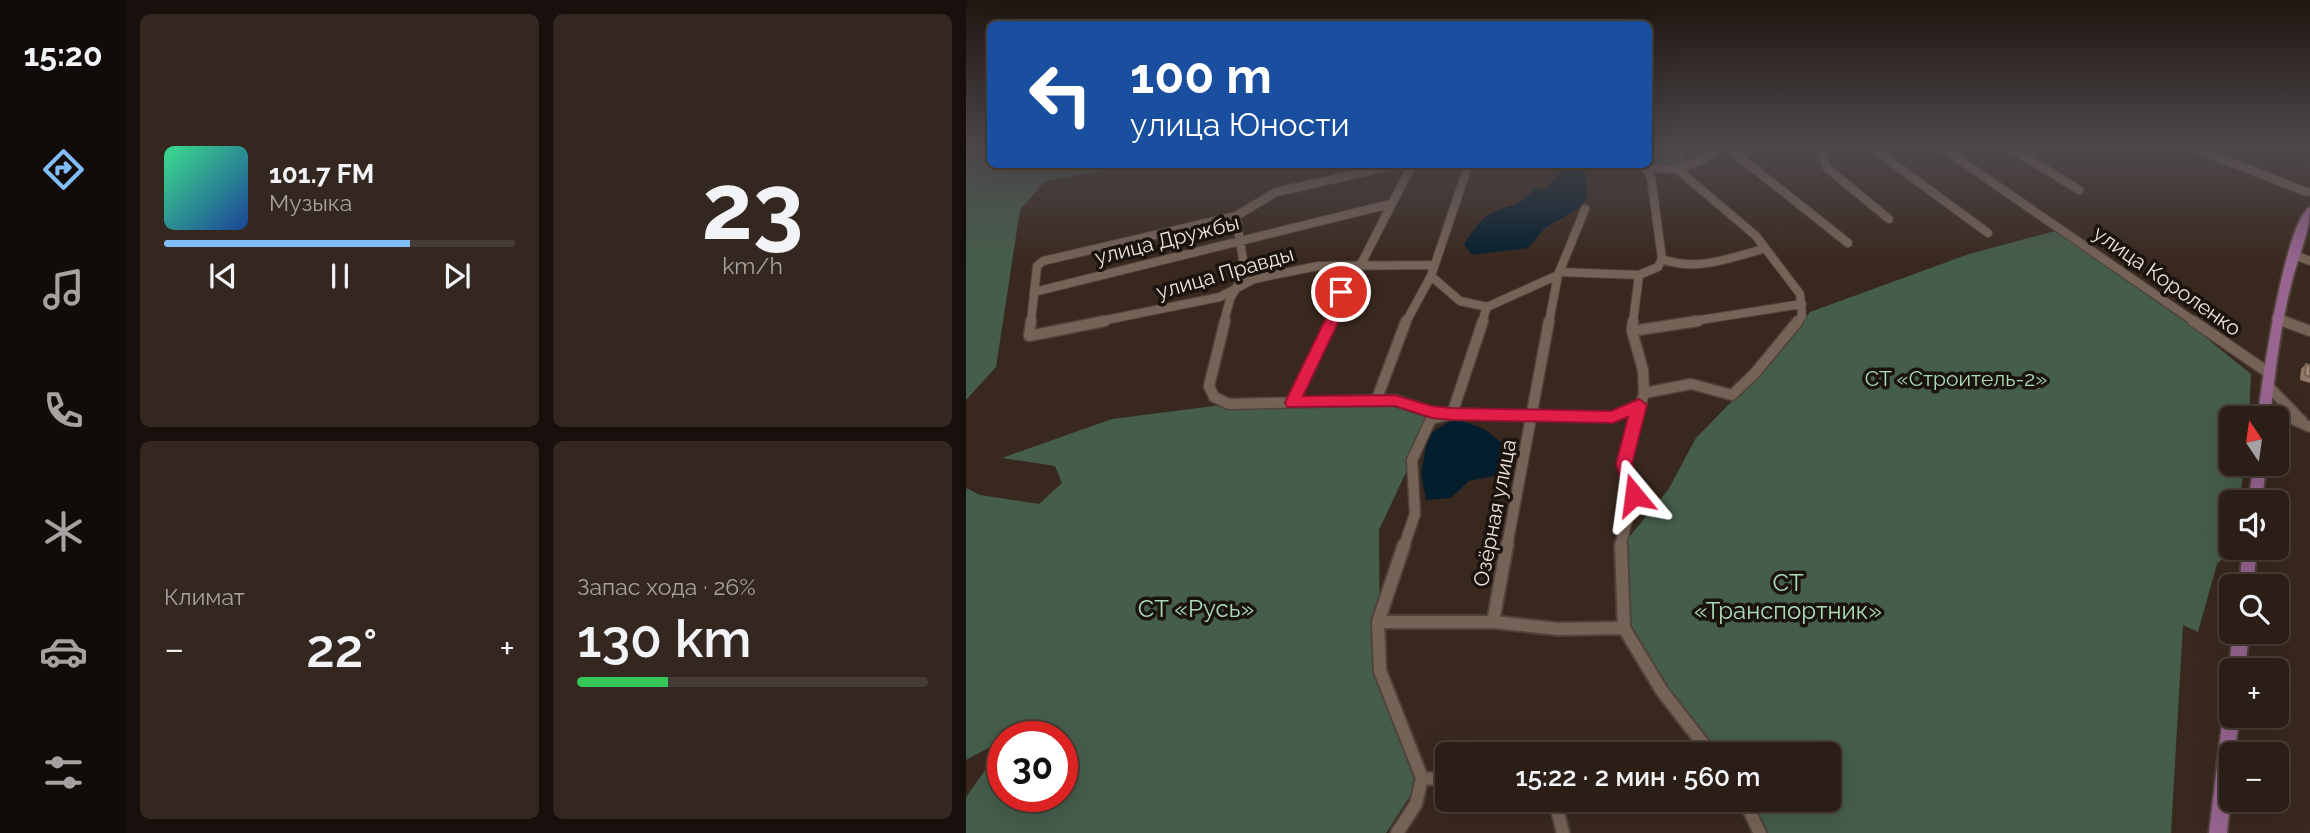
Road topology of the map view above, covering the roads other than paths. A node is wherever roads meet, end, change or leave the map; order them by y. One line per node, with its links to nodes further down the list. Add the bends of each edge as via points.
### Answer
1 (1303, 186): 17 (street, via 1276,192)
2 (1400, 186): 14 (street)
3 (1461, 186): 27 (street)
4 (1651, 186): 24 (street)
5 (1697, 186): 22 (street, via 1756,236)
6 (1776, 186): 21 (street)
7 (1849, 186): 18 (street)
8 (1924, 186): 19 (street)
9 (1996, 186): 38 (street, улица Короленко)
10 (2072, 186): 12 (street)
11 (2291, 186): 13 (street)
12 (2079, 190)
13 (2307, 192)
14 (1390, 204): 20 (street, улица Дружбы); 26 (street)
15 (1585, 209): 28 (street, Озёрная улица)
16 (2310, 210): 23 (main road)
17 (1236, 216): 20 (street); 32 (street, via 1044,261 1037,266)
18 (1889, 219)
19 (1988, 233)
20 (1239, 240): 31 (street, via 1245,272); 32 (street, улица Дружбы)
21 (1848, 243)
22 (1763, 249): 24 (street, via 1686,265); 33 (street, via 1796,288)
23 (2292, 254): 25 (street); 35 (main road)
24 (1662, 260): 29 (street, via 1658,267)
25 (2310, 261)
26 (1361, 264): 27 (street, улица Правды); 31 (street, улица Правды, via 1318,266 1254,279); 41 (street, via 1344,279 1340,304)
27 (1433, 265): 30 (street)
28 (1559, 274): 29 (street); 34 (street); 45 (street, Озёрная улица)
29 (1639, 275): 36 (street)
30 (1430, 276): 34 (street, via 1460,300); 40 (street, via 1410,311)
31 (1239, 287): 32 (street, улица Правды, via 1220,297 1029,336); 41 (street, via 1230,299 1209,386 1214,397 1229,404)
32 (1034, 292)
33 (1802, 304): 36 (street); 39 (street, via 1801,316 1732,395 1691,384)
34 (1487, 307): 44 (street)
35 (2276, 318): 37 (street); 38 (main road)
36 (1632, 331): 39 (street)
37 (2310, 331)
38 (2268, 379): 43 (main road); 47 (street, улица Короленко)
39 (1644, 393): 42 (street)
40 (1376, 401): 41 (street); 44 (street, via 1408,402)
41 (1292, 402)
42 (1639, 405): 45 (street, via 1613,417); 50 (street, via 1624,464 1634,495 1620,548)
43 (2265, 406)
44 (1452, 414): 45 (street); 48 (street, via 1431,419 1412,460 1415,514)
45 (1534, 415): 49 (street, Озёрная улица)
46 (2289, 420): 47 (street)
47 (2306, 424)
48 (1378, 622): 49 (street); 53 (street, via 1380,671)
49 (1493, 622): 50 (street, via 1558,629)
50 (1623, 628): 52 (street, via 1662,691)
51 (2230, 728): 60 (main road)
52 (1702, 742)
53 (1422, 778): 54 (street); 57 (street, via 1416,804)
54 (1435, 779)
55 (1558, 812): 58 (street)
56 (1750, 812): 59 (street)
57 (1397, 833)
58 (1563, 833)
59 (1760, 833)
60 (2218, 833)

